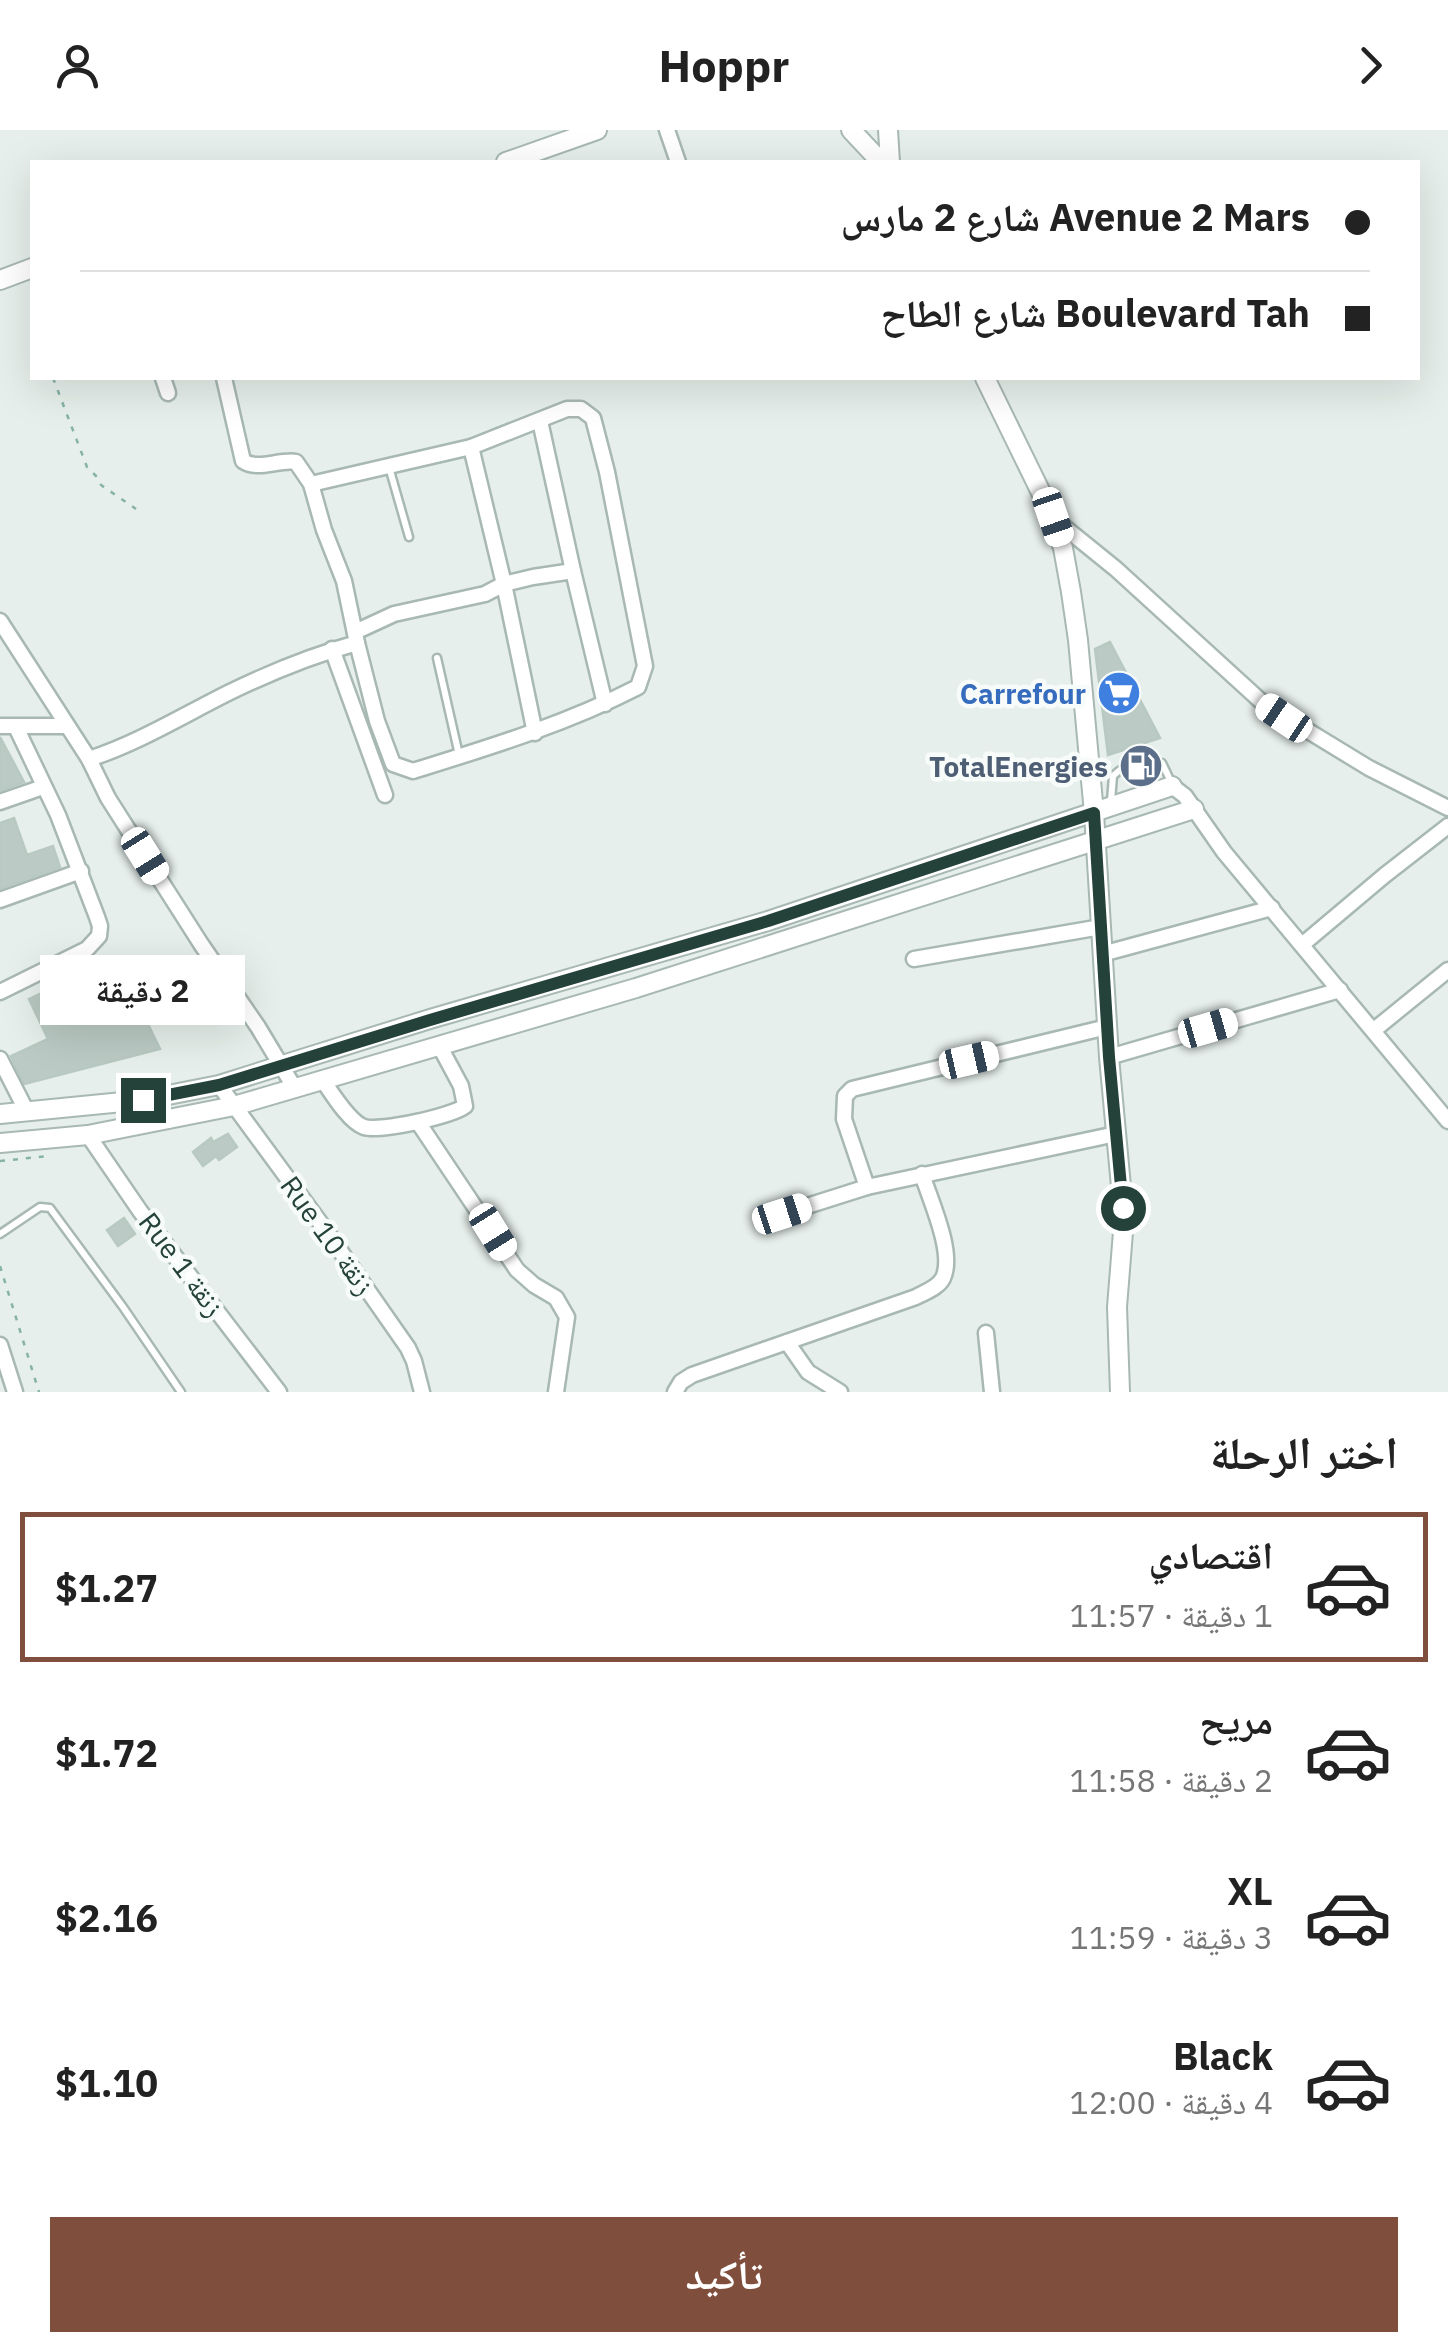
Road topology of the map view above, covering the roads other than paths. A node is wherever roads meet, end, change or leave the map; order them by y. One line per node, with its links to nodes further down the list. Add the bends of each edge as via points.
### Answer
1 (596, 130): 5 (street)
2 (666, 130): 6 (street)
3 (850, 130): 7 (street)
4 (888, 130): 8 (street)
5 (512, 160)
6 (677, 160)
7 (879, 160)
8 (890, 160)
9 (30, 269): 10 (street)
10 (0, 280)
11 (163, 380): 14 (street)
12 (224, 380): 18 (street, via 246,464 293,461)
13 (987, 380): 19 (street)
14 (168, 393)
15 (540, 421): 16 (street); 21 (street); 27 (street, via 567,409 592,418 607,472 645,666 638,687)
16 (471, 447): 17 (street); 22 (street)
17 (389, 466): 18 (street); 20 (lane)
18 (310, 484): 24 (street)
19 (1053, 517): 38 (street, via 1264,704); 39 (street, via 1064,548)
20 (410, 537)
21 (573, 571): 22 (street); 27 (street)
22 (504, 584): 24 (street, via 394,614); 31 (street)
23 (0, 621): 30 (street)
24 (356, 638): 25 (street); 32 (street, via 393,764 413,771)
25 (332, 649): 33 (street); 36 (street)
26 (437, 658): 32 (lane)
27 (605, 704): 31 (street)
28 (0, 726): 29 (street)
29 (16, 726): 30 (street); 35 (street)
30 (67, 726): 33 (street)
31 (536, 733): 32 (street)
32 (459, 756)
33 (89, 759): 58 (street)
34 (1172, 786): 39 (street); 39 (lane, via 1162,763 1120,768); 40 (street)
35 (44, 787): 37 (street); 43 (street)
36 (385, 795)
37 (0, 802)
38 (1448, 808)
39 (1102, 810): 42 (street); 58 (street, via 768,921)
40 (1194, 810): 42 (street); 45 (street)
41 (1448, 826): 47 (street)
42 (1094, 841): 46 (street); 55 (street)
43 (81, 871): 44 (street); 52 (street, via 99,936)
44 (0, 900)
45 (1272, 908): 47 (street); 48 (street)
46 (1101, 927): 48 (street); 49 (street)
47 (1303, 944): 51 (street)
48 (1102, 954): 53 (street)
49 (914, 959)
50 (1448, 970): 54 (street)
51 (1340, 990): 54 (street); 56 (street)
52 (0, 992)
53 (1107, 1027): 56 (street); 71 (street, via 852,1089 844,1119)
54 (1374, 1030): 65 (street)
55 (439, 1045): 59 (street); 66 (street, via 465,1106)
56 (1109, 1057): 68 (street)
57 (0, 1059): 63 (street)
58 (282, 1067): 60 (street); 61 (street)
59 (322, 1079): 61 (street); 66 (street, via 361,1126)
60 (219, 1085): 62 (street, Rue 10 زنقة); 63 (street)
61 (294, 1088): 62 (street)
62 (234, 1106): 67 (street); 80 (street, Rue 10 زنقة, via 408,1348)
63 (27, 1112): 64 (street)
64 (0, 1114)
65 (1447, 1117)
66 (418, 1122): 81 (street, via 518,1270 564,1310 568,1322)
67 (88, 1134): 69 (street); 79 (street, Rue 1 زنقة)
68 (1116, 1134): 70 (street); 85 (street, via 1124,1232 1117,1307)
69 (0, 1143)
70 (922, 1174): 71 (street); 75 (street, via 947,1254 942,1280 916,1297)
71 (868, 1187): 72 (street)
72 (782, 1214)
73 (0, 1234): 78 (lane, via 40,1207 50,1208)
74 (986, 1333): 84 (street)
75 (787, 1342): 82 (street, via 692,1375); 83 (street, via 808,1372)
76 (0, 1345): 77 (street)
77 (15, 1392)
78 (181, 1392)
79 (278, 1392)
80 (422, 1392)
81 (556, 1392)
82 (675, 1392)
83 (840, 1392)
84 (992, 1392)
85 (1120, 1392)

